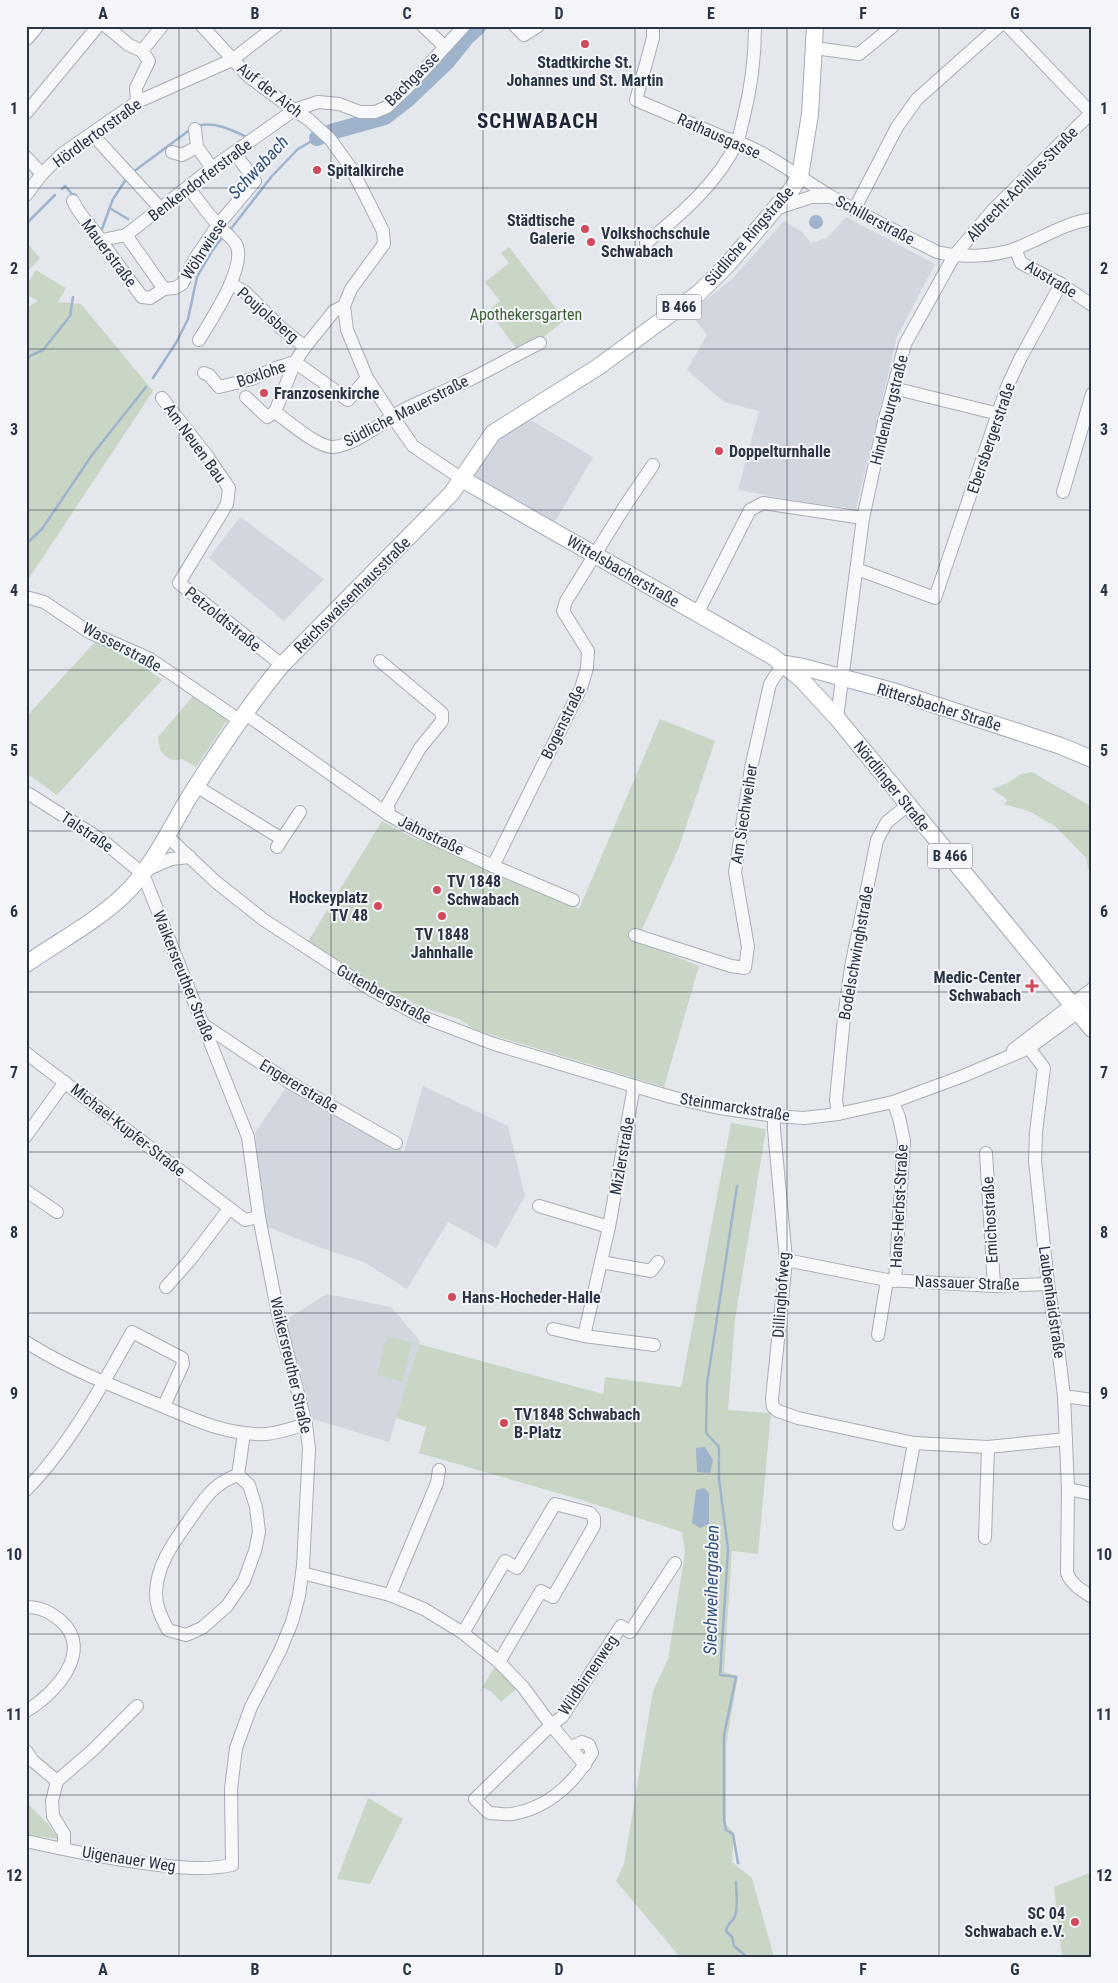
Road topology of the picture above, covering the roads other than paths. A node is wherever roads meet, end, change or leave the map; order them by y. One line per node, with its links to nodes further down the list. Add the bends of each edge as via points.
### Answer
1 (35, 26): 17 (main road)
2 (98, 26): 24 (street)
3 (106, 26): 20 (street)
4 (162, 26): 20 (street)
5 (202, 26): 21 (street, Auf der Aich)
6 (276, 26): 21 (street, Hördlertorstraße)
7 (424, 26): 18 (street)
8 (464, 26): 18 (street, Bachgasse)
9 (538, 26): 16 (street)
10 (653, 26): 28 (street, Rathausgasse, via 636,100)
11 (755, 26): 28 (street, via 755,54)
12 (815, 26): 19 (main road, Südliche Ringstraße / B 466)
13 (893, 26): 19 (street, via 859,54)
14 (999, 26): 42 (street, via 917,99 897,127)
15 (1008, 26): 25 (street)
16 (520, 31)
17 (26, 37)
18 (444, 46): 23 (street, Bachgasse, via 387,107 375,112 360,112 329,102 318,102)
19 (814, 48): 35 (main road, Südliche Ringstraße / B 466, via 810,114)
20 (142, 52): 22 (street, via 149,60 136,88)
21 (232, 60): 22 (street, Hördlertorstraße); 23 (street, Auf der Aich)
22 (137, 102): 27 (street, Hördlertorstraße)
23 (294, 110): 31 (street, Benkendorferstraße); 55 (street, Auf der Aich, via 330,139 351,168 383,231 384,244 351,289)
24 (26, 113)
25 (1091, 114): 49 (street, Albrecht-Achilles-Straße, via 993,210)
26 (195, 130): 29 (street)
27 (92, 134): 34 (street, Hördlertorstraße, via 62,154); 40 (street)
28 (738, 141): 35 (street, Rathausgasse); 47 (street, via 700,194)
29 (197, 147): 30 (street, via 182,155); 33 (street)
30 (172, 152)
31 (235, 153): 33 (street, Benkendorferstraße); 44 (street, Wöhrwiese, via 255,181)
32 (26, 157): 34 (street)
33 (212, 168): 36 (street, Benkendorferstraße)
34 (42, 174): 37 (street, Hördlertorstraße)
35 (800, 176): 38 (street, Schillerstraße); 41 (main road, Südliche Ringstraße / B 466)
36 (188, 187): 40 (street, Benkendorferstraße); 44 (street)
37 (26, 195)
38 (831, 197): 41 (street, via 806,198); 42 (street, Schillerstraße)
39 (73, 202): 46 (street, Mauerstraße)
40 (160, 208): 45 (street, Benkendorferstraße)
41 (775, 209): 70 (main road, Südliche Ringstraße / B 466, via 699,293 598,367 493,433)
42 (854, 210): 49 (street, Schillerstraße, via 937,252)
43 (1092, 219): 48 (street, via 1052,230)
44 (219, 227): 50 (street, via 236,244 237,261); 52 (street, Wöhrwiese, via 196,257 182,284)
45 (126, 235): 46 (street, Benkendorferstraße); 52 (street, Wöhrwiese)
46 (102, 240): 53 (street, Mauerstraße, via 142,297)
47 (646, 243)
48 (1014, 249): 49 (street); 51 (street, Austraße, via 1021,263)
49 (954, 256): 62 (street, Hindenburgstraße, via 906,344)
50 (231, 284): 56 (street); 58 (street, Poujolsberg, via 246,292)
51 (1061, 284): 54 (street, Austraße); 67 (street, Ebersbergerstraße, via 1020,359)
52 (164, 289): 53 (street, Wöhrwiese)
53 (150, 298)
54 (1092, 305)
55 (344, 306): 58 (street, Boxlohe, via 334,311); 61 (street, via 347,330)
56 (199, 340)
57 (540, 343): 68 (street, Südliche Mauerstraße)
58 (305, 347): 59 (street, Boxlohe)
59 (295, 362): 60 (street, Boxlohe, via 252,379 219,387); 61 (street, via 348,400); 66 (street, Boxlohe)
60 (204, 373)
61 (367, 378): 68 (street)
62 (893, 388): 67 (street); 73 (street, Hindenburgstraße)
63 (1092, 394): 72 (street)
64 (246, 397): 66 (street, Boxlohe, via 267,417)
65 (162, 398): 71 (street, Am Neuen Bau)
66 (275, 412): 68 (street, Südliche Mauerstraße, via 324,446 334,447 374,429)
67 (999, 414): 75 (street, Ebersbergerstraße, via 935,598)
68 (392, 416): 70 (street, via 413,446)
69 (653, 464): 74 (street)
70 (462, 479): 74 (main road, Wittelsbacherstraße / B 466); 80 (main road, Reichswaisenhausstraße)
71 (229, 488): 80 (street, Petzoldtstraße, via 227,504 179,583)
72 (1063, 492)
73 (863, 518): 75 (street, Hindenburgstraße); 77 (street, via 763,503 750,510)
74 (595, 554): 77 (main road, Wittelsbacherstraße / B 466); 92 (street, Bogenstraße, via 563,611 588,651 581,688)
75 (857, 570): 81 (street, Hindenburgstraße)
76 (26, 597): 82 (street, Wasserstraße, via 44,602 89,632 150,659)
77 (697, 614): 79 (main road, Wittelsbacherstraße / B 466)
78 (380, 660): 89 (street, Jahnstraße, via 442,713 442,721 420,748 388,804)
79 (783, 664): 81 (main road, Rittersbacher Straße); 83 (main road, Nördlinger Straße / B 466, via 801,678); 95 (street, Am Siechweiher, via 770,684 751,768 735,872 748,947 745,968)
80 (282, 666): 82 (main road, Reichswaisenhausstraße)
81 (842, 678): 83 (street, Hindenburgstraße); 84 (main road, Rittersbacher Straße, via 905,695)
82 (242, 717): 85 (main road, Reichswaisenhausstraße); 89 (street)
83 (837, 718): 87 (main road, Nördlinger Straße / B 466)
84 (1092, 759)
85 (196, 786): 88 (street, via 280,843); 90 (main road, Reichswaisenhausstraße)
86 (29, 794): 93 (street, Talstraße, via 103,841)
87 (908, 805): 98 (main road, Nördlinger Straße / B 466); 107 (street, Bodelschwinghstraße, via 887,822 878,840 851,967 836,1100)
88 (300, 812)
89 (389, 815): 92 (street, Jahnstraße)
90 (166, 835): 91 (street, Gutenbergstraße); 93 (main road, Reichswaisenhausstraße)
91 (190, 857): 93 (street, via 171,859); 105 (street, Gutenbergstraße, via 264,920 370,989 420,1016 494,1044)
92 (494, 866): 94 (street, Jahnstraße)
93 (143, 872): 96 (main road, Reichswaisenhausstraße, via 105,911); 99 (street, Waikersreuther Straße)
94 (573, 900)
95 (635, 935)
96 (26, 964)
97 (1092, 990): 98 (street)
98 (1081, 1007): 100 (main road, Nördlinger Straße / B 466); 101 (street, Steinmarckstraße); 103 (street, Steinmarckstraße, via 1021,1043)
99 (204, 1025): 110 (street, Engererstraße, via 289,1082); 116 (street, Waikersreuther Straße, via 248,1137)
100 (1092, 1029)
101 (1029, 1048): 103 (street, Steinmarckstraße); 122 (street, Laubenhaidstraße, via 1044,1068 1036,1161)
102 (26, 1053): 104 (street, Michael-Kupfer-Straße)
103 (1006, 1057): 106 (street, Steinmarckstraße)
104 (65, 1082): 109 (street); 114 (street, Michael-Kupfer-Straße)
105 (634, 1086): 108 (street, Steinmarckstraße, via 720,1108); 117 (street, Mizlerstraße)
106 (893, 1102): 107 (street, Steinmarckstraße); 121 (street, Hans-Herbst-Straße, via 904,1141)
107 (838, 1114): 108 (street, Steinmarckstraße, via 804,1118)
108 (774, 1116): 118 (street, Dillinghofweg)
109 (26, 1136)
110 (396, 1143)
111 (986, 1153): 123 (street, Emichostraße)
112 (26, 1191): 115 (street)
113 (539, 1206): 117 (street)
114 (229, 1208): 116 (street, Michael-Kupfer-Straße, via 245,1220); 124 (street)
115 (57, 1212)
116 (259, 1217): 134 (street, Waikersreuther Straße, via 280,1324)
117 (609, 1227): 119 (street, Mizlerstraße)
118 (786, 1260): 121 (street, Nassauer Straße); 137 (street, Dillinghofweg, via 772,1399 774,1407 798,1418)
119 (601, 1262): 120 (street, via 651,1271); 127 (street, Mizlerstraße)
120 (658, 1262)
121 (891, 1281): 123 (street, Nassauer Straße); 126 (street)
122 (1048, 1284): 123 (street, Nassauer Straße); 131 (street, Laubenhaidstraße)
123 (994, 1286)
124 (166, 1287)
125 (553, 1329): 127 (street)
126 (878, 1335)
127 (584, 1336): 129 (street)
128 (26, 1342): 130 (street)
129 (654, 1345)
130 (104, 1382): 133 (street); 133 (street, via 132,1332 182,1358 183,1364); 142 (street, via 47,1468)
131 (1064, 1396): 132 (street); 136 (street, Laubenhaidstraße)
132 (1092, 1400)
133 (164, 1406): 135 (street, via 199,1422)
134 (306, 1424): 135 (street, via 266,1434); 147 (street, Waikersreuther Straße, via 309,1449)
135 (244, 1433): 140 (street)
136 (1066, 1439): 138 (street); 141 (street, Laubenhaidstraße)
137 (914, 1443): 138 (street); 144 (street)
138 (988, 1447): 145 (street)
139 (439, 1470): 149 (street, via 437,1483)
140 (238, 1475): 140 (street, via 249,1485 259,1532 244,1581 227,1606 202,1628 186,1635 168,1630 156,1596 165,1556 214,1489)
141 (1068, 1488): 143 (street); 150 (street, Laubenhaidstraße, via 1066,1573)
142 (26, 1490)
143 (1092, 1494)
144 (899, 1524)
145 (985, 1538)
146 (675, 1563): 156 (street, Wildbirnenweg, via 630,1632 621,1626 562,1716)
147 (302, 1573): 149 (street, Wildbirnenweg); 161 (street, Waikersreuther Straße, via 292,1622 236,1748 231,1789)
148 (26, 1595): 151 (street)
149 (390, 1595): 152 (street, Wildbirnenweg, via 424,1609)
150 (1092, 1597)
151 (27, 1607): 155 (street, via 52,1613 65,1624 72,1634 73,1651 70,1667 58,1686)
152 (463, 1633): 153 (street, Wildbirnenweg); 153 (street, via 505,1561 517,1568 555,1504 590,1513 594,1526 553,1597 541,1591)
153 (499, 1662): 156 (street, Wildbirnenweg)
154 (137, 1706): 158 (street)
155 (26, 1711)
156 (551, 1724): 156 (street, Wildbirnenweg, via 475,1799 489,1813 511,1814 542,1805 568,1786 585,1765 592,1753 589,1745 582,1742 571,1747)
157 (26, 1751): 158 (street)
158 (56, 1781): 160 (street, via 53,1816 64,1834)
159 (26, 1841): 160 (street, Uigenauer Weg)
160 (64, 1849): 161 (street, Uigenauer Weg, via 119,1861 181,1868 213,1869)
161 (232, 1865)

